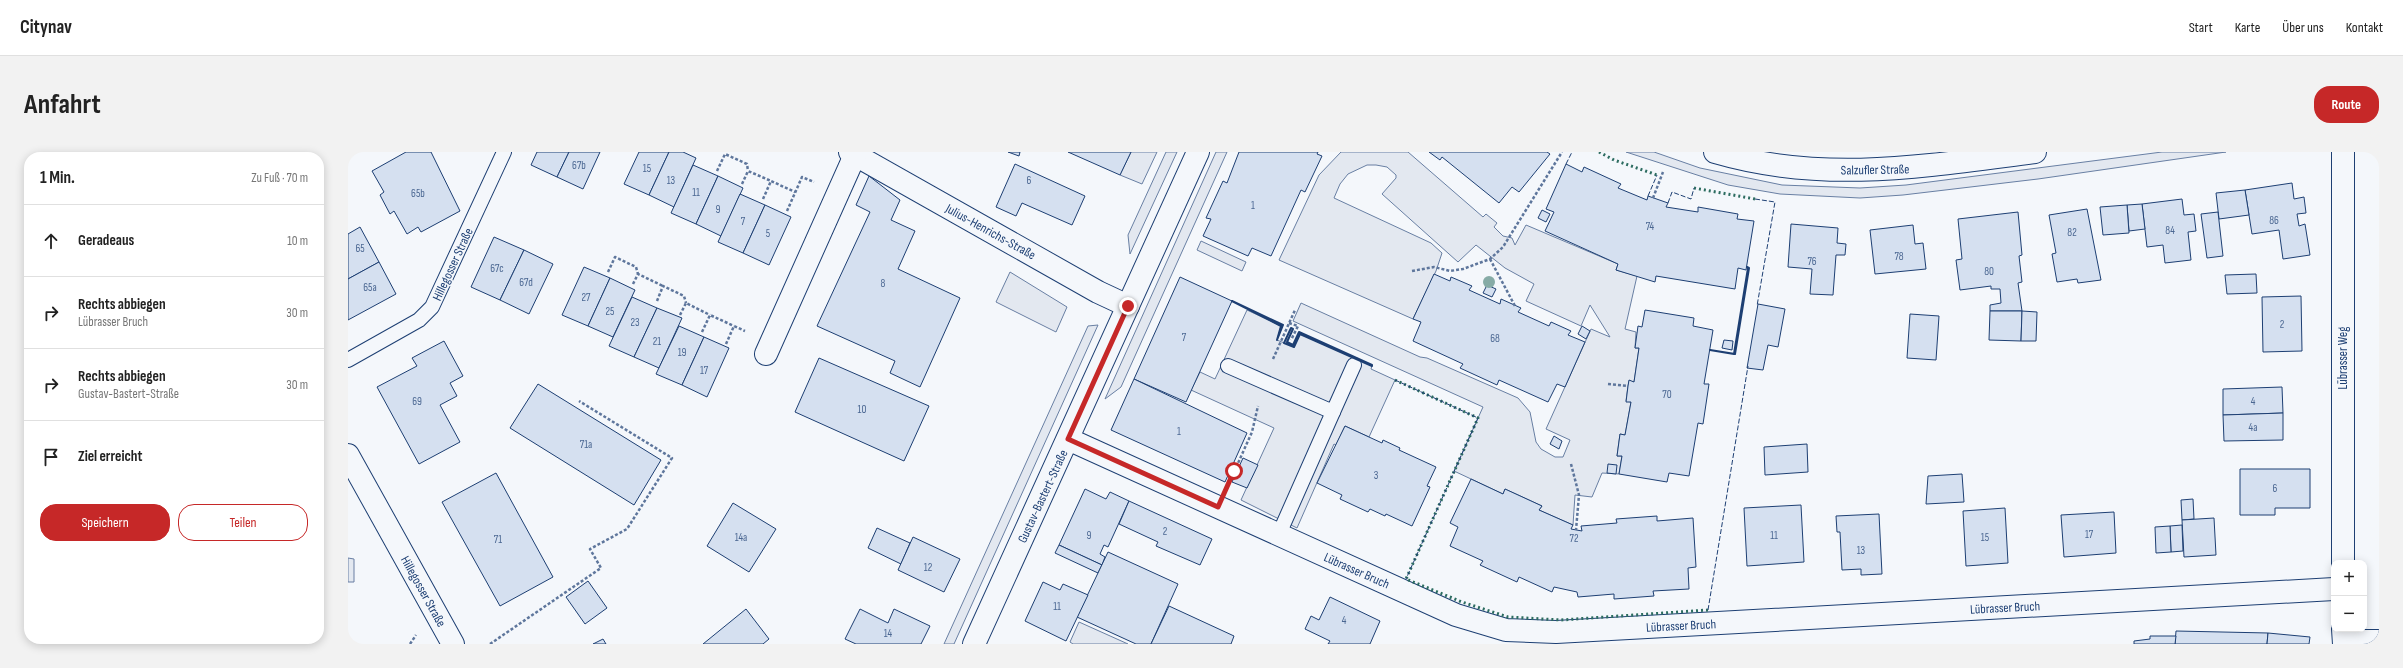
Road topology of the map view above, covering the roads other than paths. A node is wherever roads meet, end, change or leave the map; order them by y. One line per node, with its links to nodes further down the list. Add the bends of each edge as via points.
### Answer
1 (504, 152): 9 (lane, Hillegosser Straße, via 432,307 419,320)
2 (1198, 152): 7 (street, Gustav-Bastert-Straße)
3 (1715, 152): 4 (street, Salzufler Straße, via 1790,167 1904,170)
4 (2036, 152)
5 (2342, 152): 16 (street, Lübrasser Weg)
6 (852, 153): 7 (street, Julius-Henrichs-Straße, via 1098,292); 8 (street, Julius-Henrichs-Straße)
7 (1128, 306): 13 (street, Gustav-Bastert-Straße)
8 (766, 354)
9 (348, 360)
10 (1354, 365): 12 (lane)
11 (1228, 366): 12 (lane)
12 (1333, 412): 15 (lane)
13 (1068, 439): 15 (street, Lübrasser Bruch); 21 (street, Gustav-Bastert-Straße)
14 (348, 454): 20 (street, Hillegosser Straße)
15 (1278, 534): 17 (street, Lübrasser Bruch, via 1456,615 1506,630 1542,632)
16 (2343, 560)
17 (2331, 588)
18 (2344, 637): 19 (lane)
19 (2379, 638)
20 (453, 644)
21 (974, 644)

